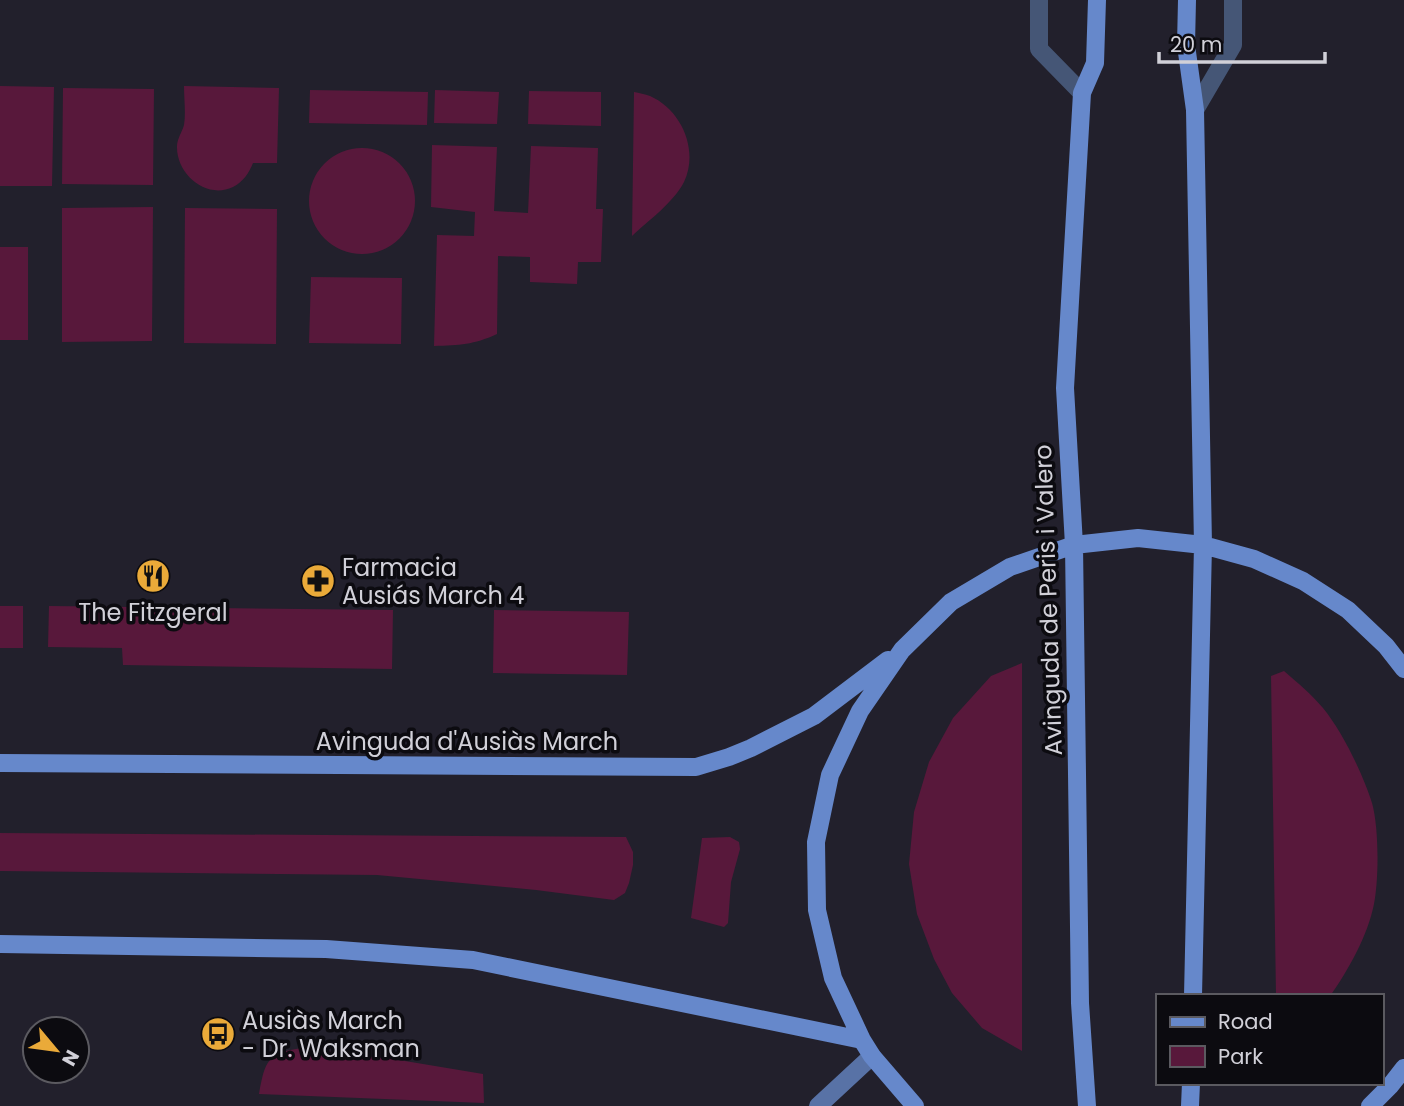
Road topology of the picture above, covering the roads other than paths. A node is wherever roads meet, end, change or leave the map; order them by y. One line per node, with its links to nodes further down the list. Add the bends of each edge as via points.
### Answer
1 (1039, 0): 5 (street, via 1039,49)
2 (1097, 0): 5 (main road, Avinguda de Peris i Valero, via 1095,63)
3 (1187, 0): 6 (main road, via 1186,45)
4 (1233, 0): 6 (street, via 1233,45)
5 (1082, 93): 7 (main road, Avinguda de Peris i Valero, via 1065,388)
6 (1195, 110): 8 (main road)
7 (1074, 545): 8 (main road, via 1138,538); 9 (main road, via 1010,567 963,595); 20 (main road, Avinguda de Peris i Valero, via 1080,1003)
8 (1203, 545): 10 (main road, via 1254,558 1303,581 1348,610); 13 (main road)
9 (902, 650): 11 (main road, Avinguda d'Ausiàs March, via 814,716 751,748 696,767); 14 (main road, via 860,710 830,775 816,842 817,910 833,978)
10 (1404, 669)
11 (0, 762)
12 (0, 944): 14 (main road, via 326,948 473,960)
13 (1193, 994)
14 (862, 1040): 15 (main road)
15 (872, 1056): 18 (main road); 19 (main road)
16 (1404, 1069): 22 (main road)
17 (1191, 1085): 21 (main road)
18 (818, 1106)
19 (915, 1106)
20 (1087, 1106)
21 (1191, 1106)
22 (1370, 1106)

